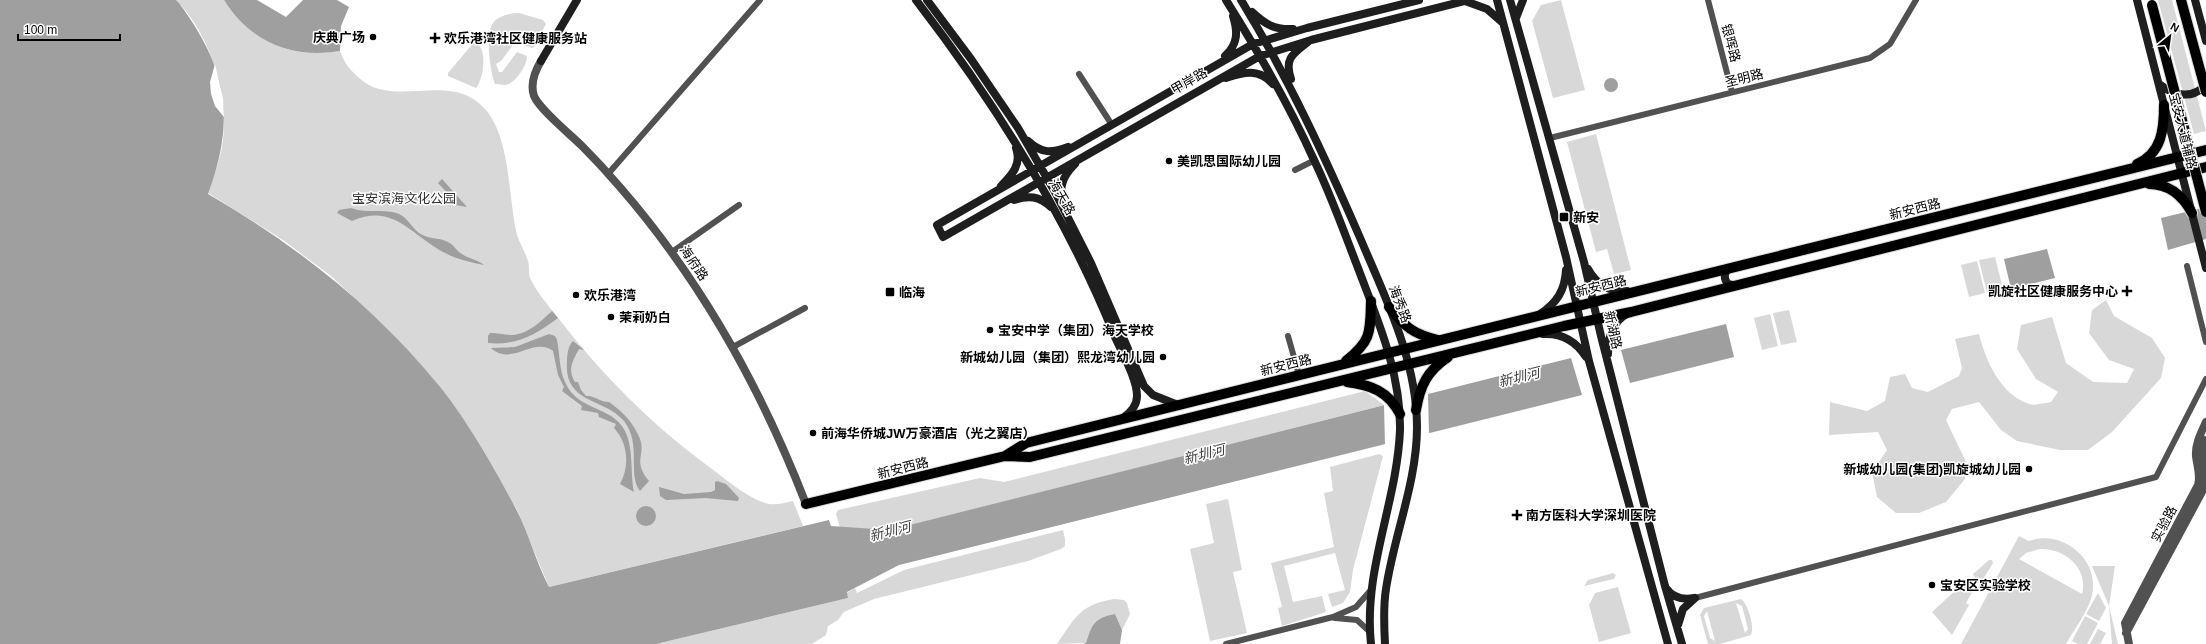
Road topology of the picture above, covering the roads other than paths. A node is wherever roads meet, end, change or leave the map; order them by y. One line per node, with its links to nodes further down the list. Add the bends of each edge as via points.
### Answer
1 (578, 0): 28 (main road)
2 (760, 0): 54 (street)
3 (916, 0): 41 (main road, 海天路)
4 (927, 0): 40 (main road, 海天路)
5 (1226, 0): 25 (main road, 海秀路); 29 (main road, via 1234,18 1237,38 1232,48)
6 (1417, 0): 18 (main road, via 1423,5); 21 (main road, 甲岸路)
7 (1466, 0): 18 (main road, 甲岸路); 20 (main road, via 1487,9)
8 (1497, 0): 20 (main road)
9 (1510, 0): 19 (main road, 新湖路)
10 (1523, 0): 19 (main road)
11 (1708, 0): 34 (street, 银晖路)
12 (1916, 0): 34 (street, 圣明路, via 1894,38 1875,55)
13 (2137, 0): 31 (main road, 宝安大道辅路)
14 (2181, 0): 35 (main road, bridge)
15 (2195, 0): 24 (main road)
16 (1242, 2): 21 (main road, via 1261,20 1275,28); 22 (main road, 海秀路)
17 (2152, 2): 62 (main road, bridge)
18 (1419, 12): 23 (main road, 甲岸路)
19 (1515, 21): 43 (main road, 新湖路)
20 (1504, 24): 66 (main road)
21 (1307, 28): 22 (main road, 甲岸路)
22 (1266, 40): 25 (main road, 甲岸路); 26 (main road, 海秀路)
23 (1311, 40): 26 (main road, 甲岸路); 37 (main road, via 1295,52 1288,63)
24 (2206, 41)
25 (1253, 44): 27 (main road, 海秀路); 29 (main road, 甲岸路)
26 (1272, 51): 27 (main road, 甲岸路); 37 (main road, 海秀路)
27 (1260, 56): 33 (main road, 甲岸路); 36 (main road, 海秀路)
28 (541, 61): 54 (street, 海府路, via 533,84 536,99)
29 (1215, 65): 39 (main road, 甲岸路)
30 (1079, 74): 39 (street)
31 (2159, 84): 32 (main road, via 2169,91 2184,95 2197,92); 38 (main road, 宝安大道辅路)
32 (2206, 84)
33 (1204, 86): 36 (main road, via 1240,73 1251,72 1265,77); 46 (main road, 甲岸路)
34 (1732, 92): 43 (street, 圣明路)
35 (2206, 92)
36 (1282, 95): 47 (main road, 海秀路)
37 (1296, 97): 76 (main road, 海秀路)
38 (2164, 105): 45 (main road, 宝安大道辅路); 51 (main road, via 2163,133 2158,145 2151,155)
39 (1112, 125): 42 (main road, 甲岸路)
40 (1018, 128): 42 (main road, via 1029,141 1044,152 1057,151); 48 (main road, 海天路)
41 (1012, 136): 52 (main road, 海天路); 58 (main road, via 1019,155 1017,164 1010,177)
42 (1091, 138): 48 (main road, 甲岸路)
43 (1550, 138): 67 (main road, 新湖路)
44 (2206, 150): 45 (main road, 新安西路)
45 (2178, 157): 51 (main road, 新安西路); 53 (main road, 宝安大道辅路)
46 (1081, 159): 55 (main road, 甲岸路); 61 (main road, via 1069,171 1062,184)
47 (1314, 160): 50 (street); 73 (main road, 海秀路)
48 (1041, 167): 52 (main road, 甲岸路); 55 (main road, 海天路)
49 (2206, 167): 53 (main road, 新安西路)
50 (1295, 170)
51 (2125, 170): 69 (main road, 新安西路)
52 (1033, 172): 56 (main road, 海天路); 58 (main road, 甲岸路)
53 (2182, 173): 57 (main road, 新安西路); 63 (main road, 宝安大道辅路)
54 (608, 174): 65 (street, 海府路)
55 (1047, 178): 56 (main road, 甲岸路); 61 (main road, 海天路)
56 (1039, 182): 59 (main road, 甲岸路); 64 (main road, 海天路)
57 (2131, 186): 63 (main road, via 2154,184 2167,188 2182,198); 71 (main road, 新安西路)
58 (993, 194): 59 (main road, 甲岸路, via 937,225 943,237)
59 (1000, 204): 64 (main road, via 1022,197 1037,197 1048,204)
60 (739, 205): 65 (street)
61 (1064, 207): 100 (main road, 海天路, via 1091,262 1144,386 1161,400)
62 (2206, 212)
63 (2192, 213): 70 (main road, 宝安大道辅路)
64 (1062, 220): 103 (main road, 海天路, via 1106,316 1136,392 1131,412)
65 (672, 252): 86 (street, 海府路)
66 (1566, 257): 75 (main road); 79 (main road, via 1565,279 1561,293 1554,303)
67 (1584, 262): 72 (main road, via 1593,277 1608,289); 74 (main road, 新湖路)
68 (2187, 266): 85 (street)
69 (1730, 268): 71 (main road, via 1725,278 1728,284); 72 (main road, 新安西路)
70 (2206, 268)
71 (1736, 286): 78 (main road, 新安西路)
72 (1640, 290): 74 (main road, 新安西路)
73 (1370, 301): 88 (main road, 海秀路); 92 (main road, via 1369,337 1363,347)
74 (1594, 301): 75 (main road, 新安西路); 80 (main road, 新湖路)
75 (1577, 305): 79 (main road, 新安西路); 81 (main road)
76 (1389, 307): 84 (main road, via 1409,329 1425,337); 87 (main road, 海秀路)
77 (805, 308): 86 (street)
78 (1631, 312): 80 (main road, 新安西路); 90 (main road, via 1620,319 1612,329)
79 (1540, 314): 84 (main road, 新安西路)
80 (1597, 319): 81 (main road, 新安西路); 90 (main road, 新湖路)
81 (1581, 323): 82 (main road, 新安西路); 91 (main road)
82 (1534, 334): 89 (main road, 新安西路); 91 (main road, via 1554,334 1567,338)
83 (1288, 336): 95 (street)
84 (1440, 340): 87 (main road, 新安西路)
85 (2206, 342)
86 (733, 347): 109 (street, 海府路, via 760,397)
87 (1404, 349): 88 (main road, 新安西路); 93 (main road, 海秀路)
88 (1389, 352): 92 (main road, 新安西路); 94 (main road, 海秀路)
89 (1454, 353): 93 (main road, 新安西路); 98 (main road, via 1429,373)
90 (1607, 360): 110 (main road, 新湖路)
91 (1589, 361): 120 (main road)
92 (1344, 363): 95 (main road, 新安西路)
93 (1409, 364): 94 (main road, 新安西路); 98 (main road, 海秀路)
94 (1394, 368): 97 (main road, 新安西路); 99 (main road, 海秀路)
95 (1299, 375): 100 (main road, 新安西路)
96 (2206, 379): 112 (street, via 2156,477)
97 (1342, 381): 99 (main road, via 1374,387); 107 (main road, 新安西路)
98 (1417, 396): 101 (main road)
99 (1396, 402): 102 (main road)
100 (1180, 406): 103 (main road, 新安西路)
101 (1416, 410): 119 (main road, via 1416,448 1386,589)
102 (1400, 414): 111 (main road, via 1399,452)
103 (1118, 422): 106 (main road, 新安西路)
104 (2206, 422): 116 (street, 实验路, via 2196,450 2200,477 2198,485 2127,620)
105 (2206, 432): 116 (street, 实验路, via 2202,448 2206,477 2203,490)
106 (1044, 439): 107 (main road); 108 (main road, 新安西路, via 1026,443)
107 (1047, 453): 108 (main road, 新安西路, via 1030,457)
108 (1005, 456): 109 (main road, 新安西路)
109 (806, 504)
110 (1665, 586): 112 (main road, via 1675,597); 114 (main road, 新湖路)
111 (1370, 591): 113 (street, via 1356,607); 115 (main road)
112 (1695, 598): 114 (main road, via 1681,613)
113 (1333, 618): 115 (street, via 1357,620); 117 (street)
114 (1678, 631): 121 (main road, 新湖路)
115 (1370, 632): 118 (main road)
116 (2126, 633): 122 (street, 实验路)
117 (1226, 644)
118 (1371, 644)
119 (1385, 644)
120 (1668, 644)
121 (1682, 644)
122 (2129, 644)

